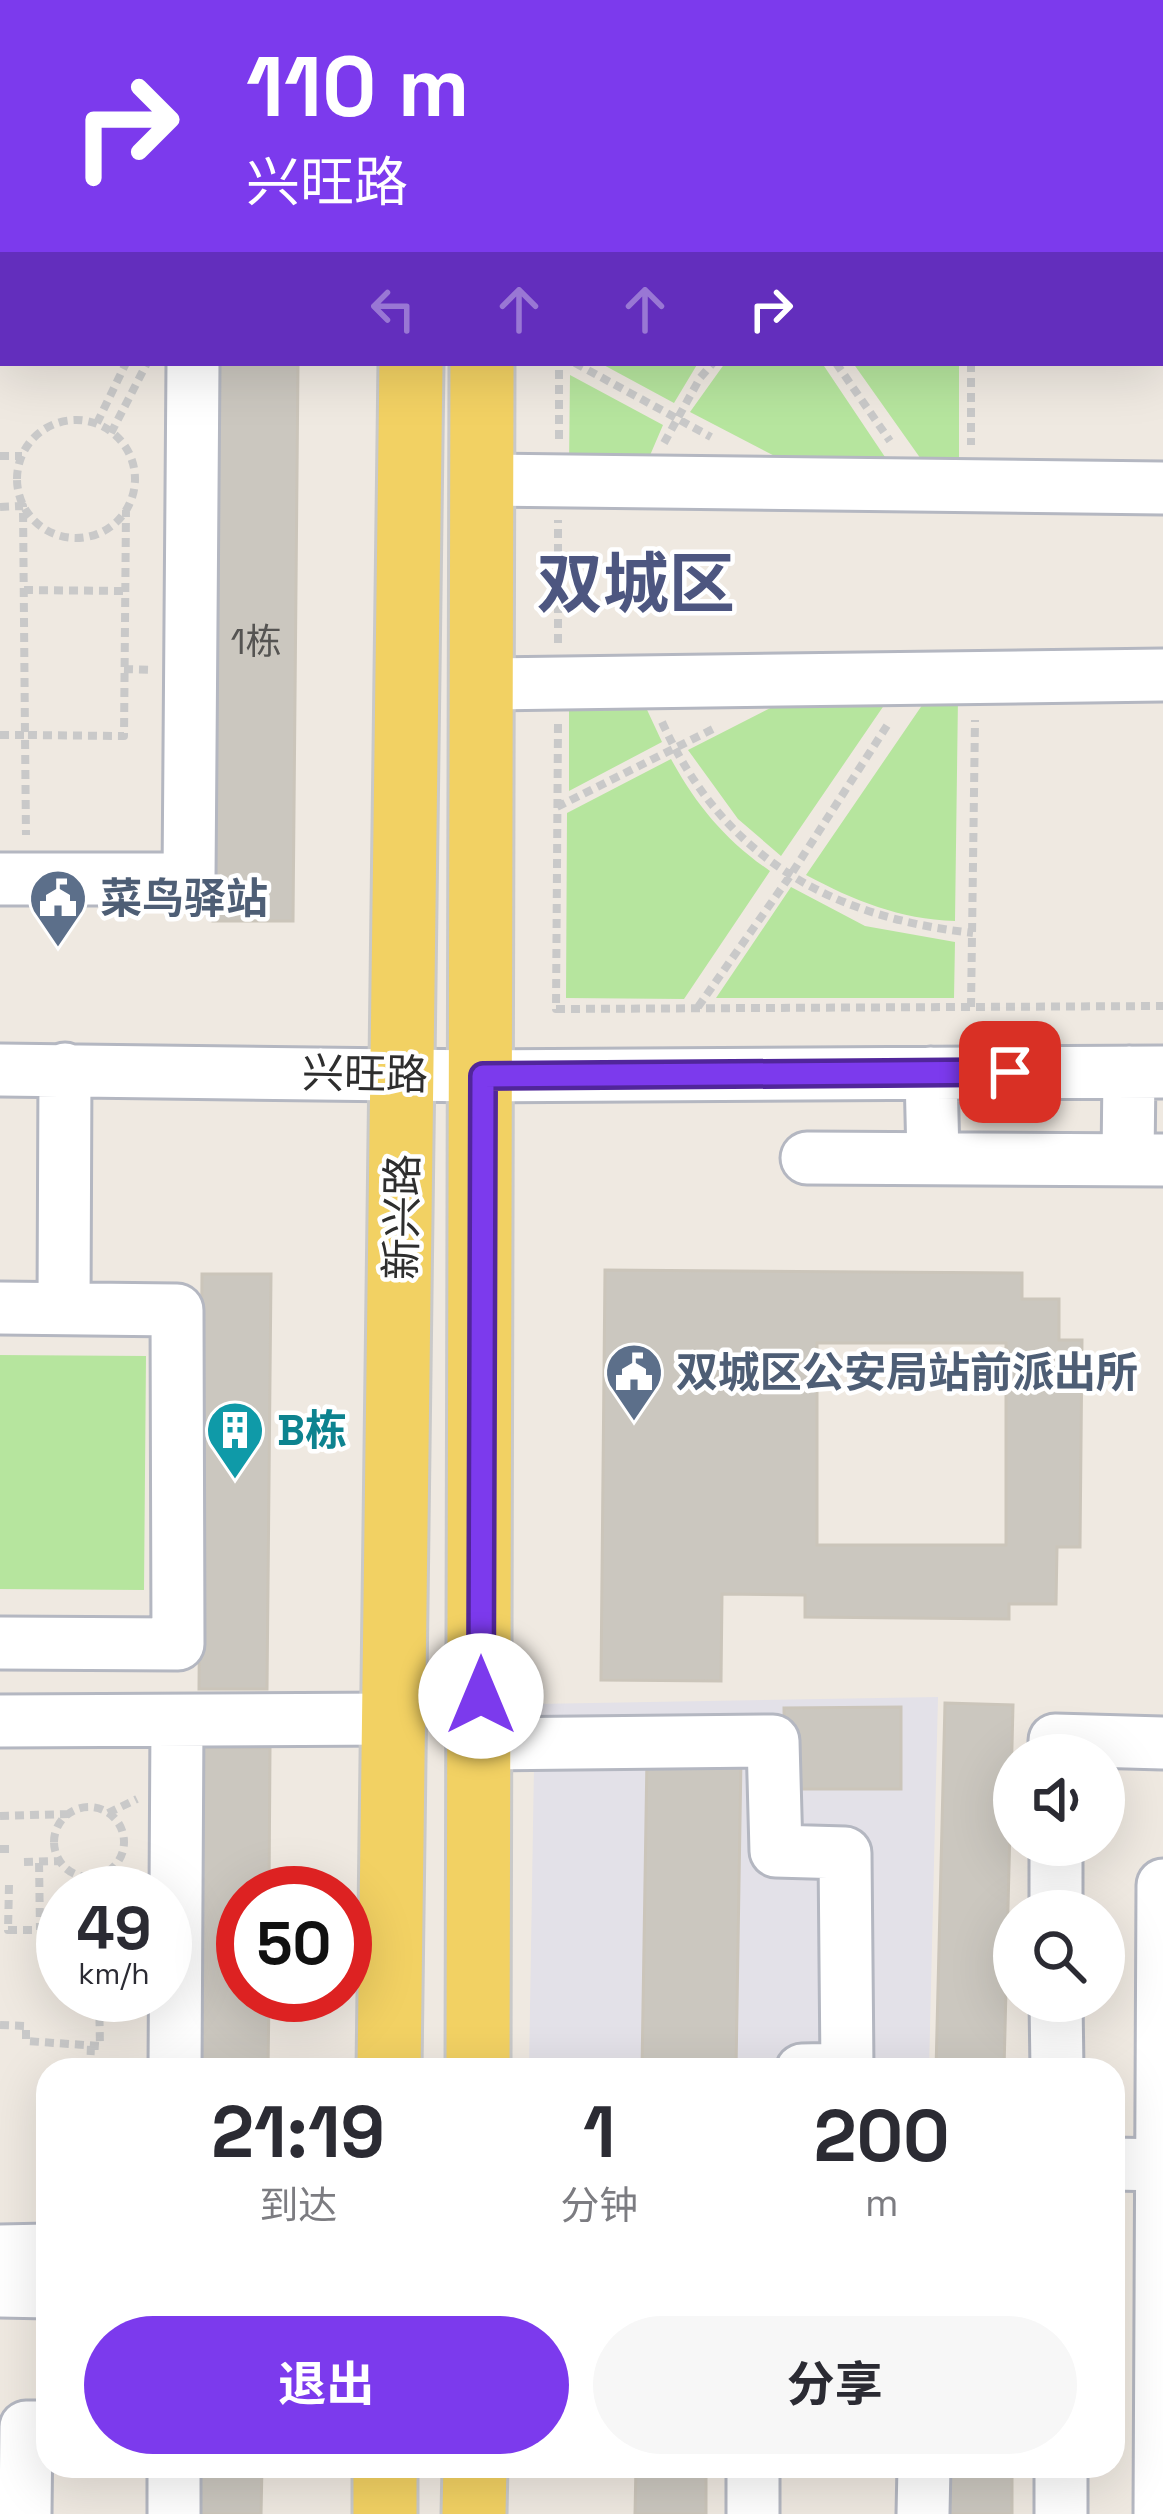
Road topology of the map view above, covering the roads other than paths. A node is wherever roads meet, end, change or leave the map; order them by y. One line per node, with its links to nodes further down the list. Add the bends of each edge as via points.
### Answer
1 (193, 366): 8 (street, via 189,879)
2 (411, 366): 13 (main road, 新兴路)
3 (482, 366): 4 (main road, 新兴路)
4 (483, 480): 5 (street); 7 (main road, 新兴路)
5 (1163, 488)
6 (1163, 675): 7 (street)
7 (484, 684): 14 (main road, 新兴路)
8 (14, 879)
9 (65, 1069): 10 (street, 兴旺路); 13 (street, 兴旺路); 19 (street)
10 (0, 1070)
11 (1146, 1072): 12 (street, 兴旺路); 17 (street)
12 (931, 1073): 14 (street, 兴旺路); 16 (street)
13 (404, 1074): 14 (street, 兴旺路); 21 (main road, 新兴路)
14 (483, 1076): 26 (main road, 新兴路)
15 (807, 1158): 16 (street)
16 (933, 1158): 17 (street)
17 (1146, 1160)
18 (0, 1308): 19 (street)
19 (64, 1308): 20 (street, via 177,1310 178,1644)
20 (0, 1643)
21 (394, 1719): 23 (street); 30 (main road, 新兴路)
22 (0, 1721): 23 (street)
23 (177, 1721): 29 (street)
24 (1125, 1742): 25 (street)
25 (1163, 1743)
26 (481, 1744): 31 (main road, 新兴路); 32 (street, via 773,1741 776,1851 845,1853)
27 (1163, 1886): 34 (street)
28 (1057, 2022): 33 (street)
29 (176, 2058)
30 (389, 2058)
31 (478, 2058)
32 (847, 2058)
33 (1057, 2058)
34 (1146, 2164): 53 (street)
35 (36, 2250): 36 (street)
36 (0, 2251)
37 (0, 2291): 38 (street)
38 (36, 2292)
39 (36, 2427): 46 (street, via 26,2427)
40 (174, 2478): 47 (street)
41 (386, 2478): 48 (main road)
42 (475, 2478): 49 (main road)
43 (753, 2478): 50 (street)
44 (924, 2478): 51 (street)
45 (1060, 2478): 52 (street)
46 (25, 2514)
47 (174, 2514)
48 (385, 2514)
49 (474, 2514)
50 (753, 2514)
51 (923, 2514)
52 (1061, 2514)
53 (1160, 2514)

